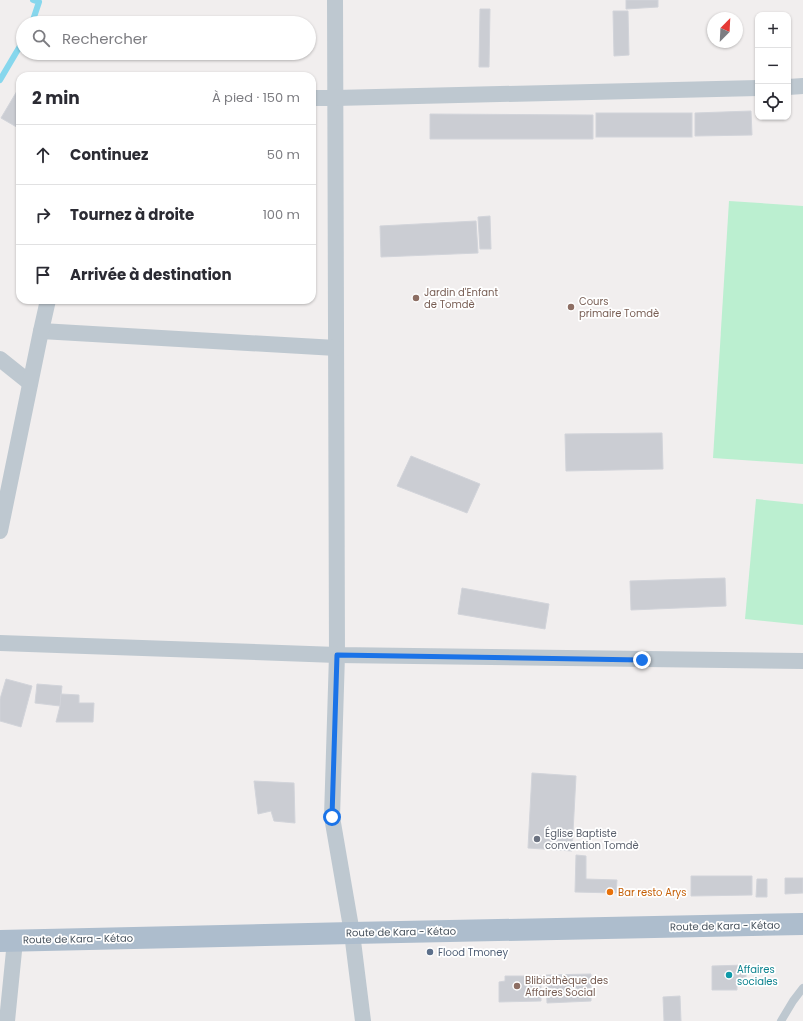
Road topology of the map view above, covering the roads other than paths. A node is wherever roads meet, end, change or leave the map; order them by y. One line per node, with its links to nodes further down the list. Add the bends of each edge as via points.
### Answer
1 (335, 0): 6 (street)
2 (803, 86): 3 (street)
3 (791, 87)
4 (755, 88): 6 (street)
5 (316, 98): 6 (street)
6 (335, 98): 9 (street)
7 (47, 304): 8 (street)
8 (41, 331): 9 (street); 11 (street)
9 (336, 348): 14 (street)
10 (0, 360): 11 (street)
11 (30, 383): 12 (street)
12 (0, 531)
13 (0, 643): 14 (street)
14 (337, 655): 15 (street); 17 (street, via 332,817)
15 (803, 661)
16 (803, 924): 17 (main road, Route de Kara - Kétao)
17 (352, 933): 18 (main road, Route de Kara - Kétao); 21 (street)
18 (8, 941): 20 (street)
19 (803, 988): 22 (lane)
20 (7, 1021)
21 (363, 1021)
22 (781, 1021)

